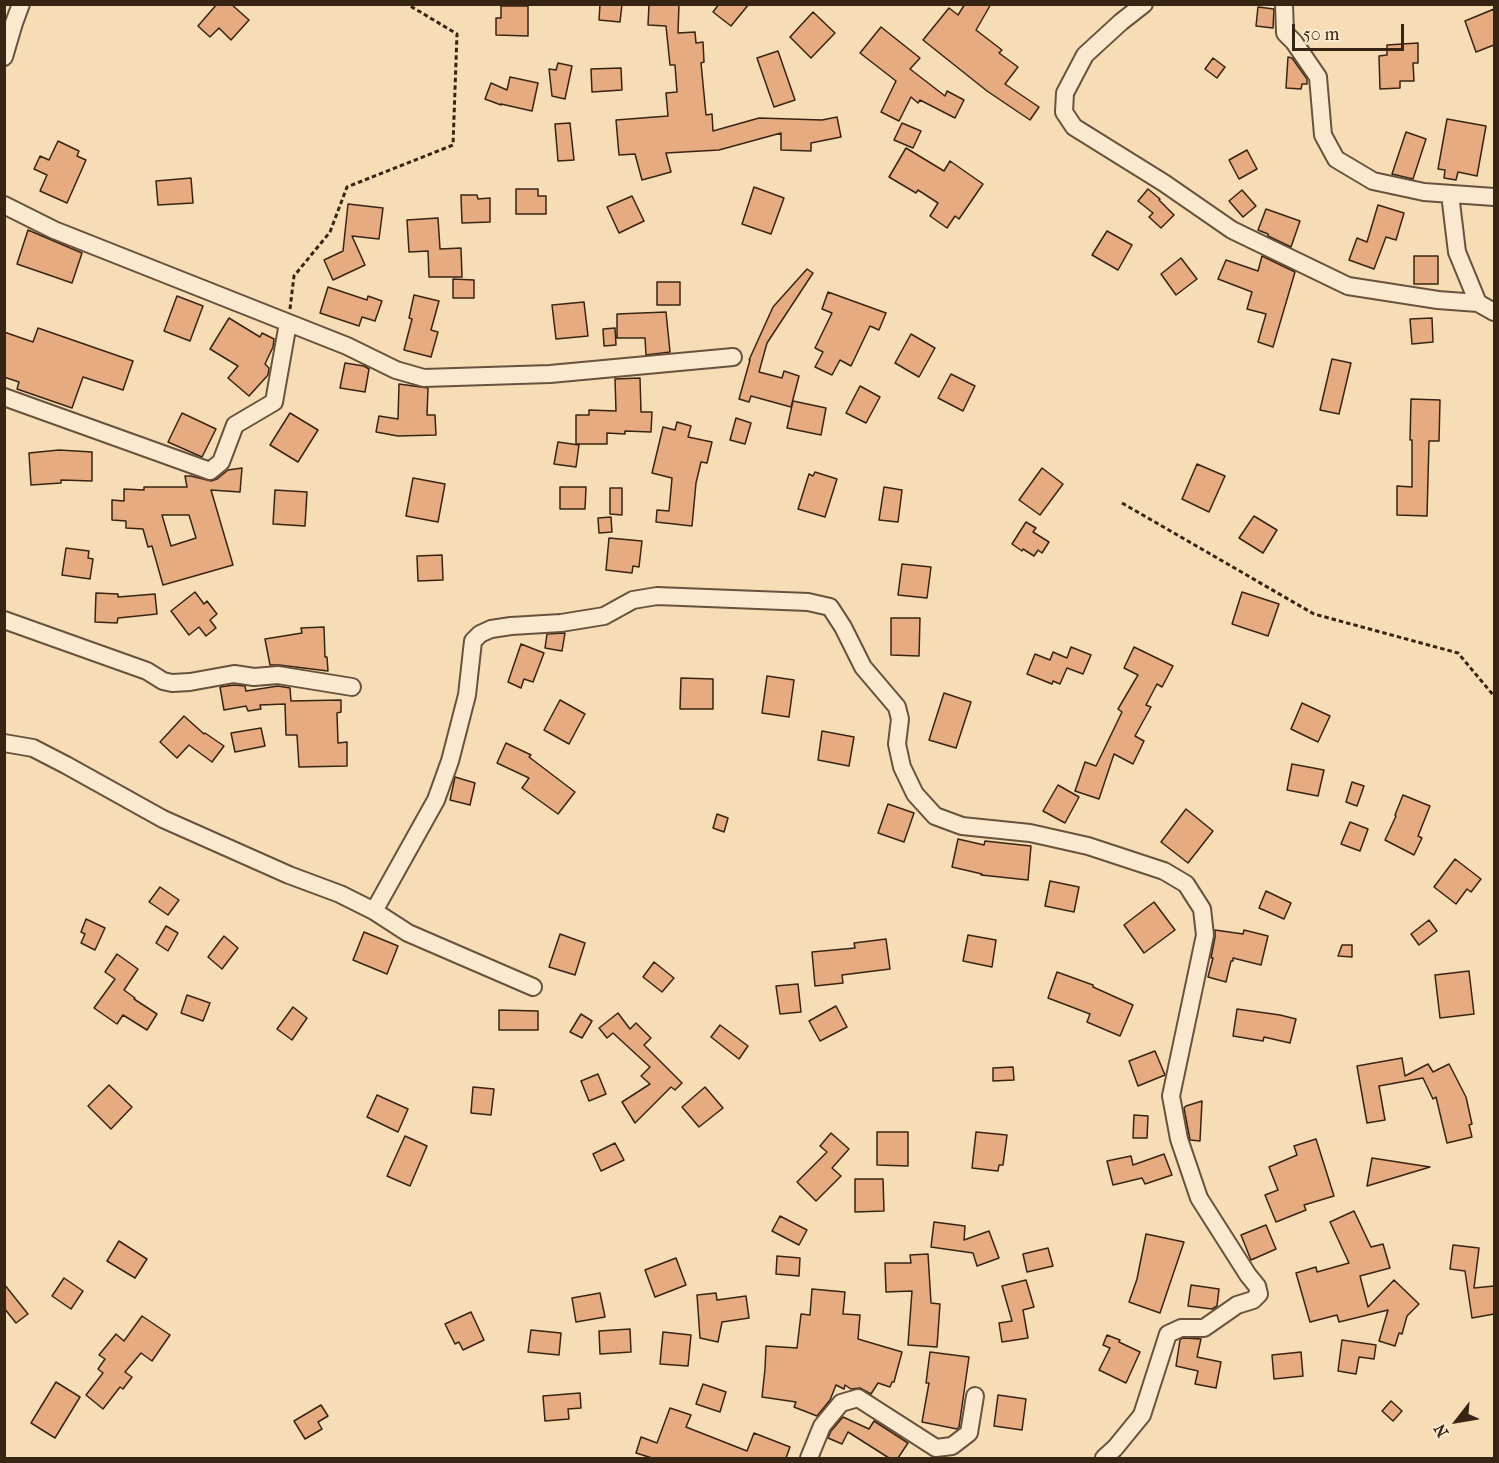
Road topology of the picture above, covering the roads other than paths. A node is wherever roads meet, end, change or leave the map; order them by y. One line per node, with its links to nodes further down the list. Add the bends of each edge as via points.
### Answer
1 (21, 4): 4 (street)
2 (1144, 4): 8 (street, via 1085,55 1065,93 1064,112 1074,127 1232,230 1348,286)
3 (1284, 4): 5 (street, via 1285,33 1318,77 1323,135 1336,159 1373,182)
4 (4, 57)
5 (1450, 194): 6 (street); 8 (street, via 1457,252)
6 (1494, 197)
7 (4, 205): 10 (street, via 54,230)
8 (1478, 303): 9 (street)
9 (1494, 312)
10 (288, 322): 11 (street, via 396,370 424,378 550,374); 12 (street, via 274,402 236,425 221,462 210,471)
11 (733, 357)
12 (4, 398)
13 (4, 620): 14 (street, via 172,683 234,674 278,675)
14 (352, 687)
15 (4, 743): 16 (street, via 33,748 163,819)
16 (374, 911): 17 (street, via 408,933); 20 (street, via 436,800 467,694 472,640 480,634 511,626 604,616 633,600 657,596 808,602 830,607 863,667 897,707 897,744 902,767 915,794 935,816 962,826 1030,833 1088,846 1164,871 1186,884 1202,909 1205,935 1171,1096 1179,1139 1199,1198 1259,1294 1204,1328 1181,1328 1168,1334 1142,1415)
17 (533, 987)
18 (975, 1396): 19 (street, via 969,1434 952,1446 936,1448 858,1398 841,1403 822,1426)
19 (809, 1458)
20 (1104, 1458)

